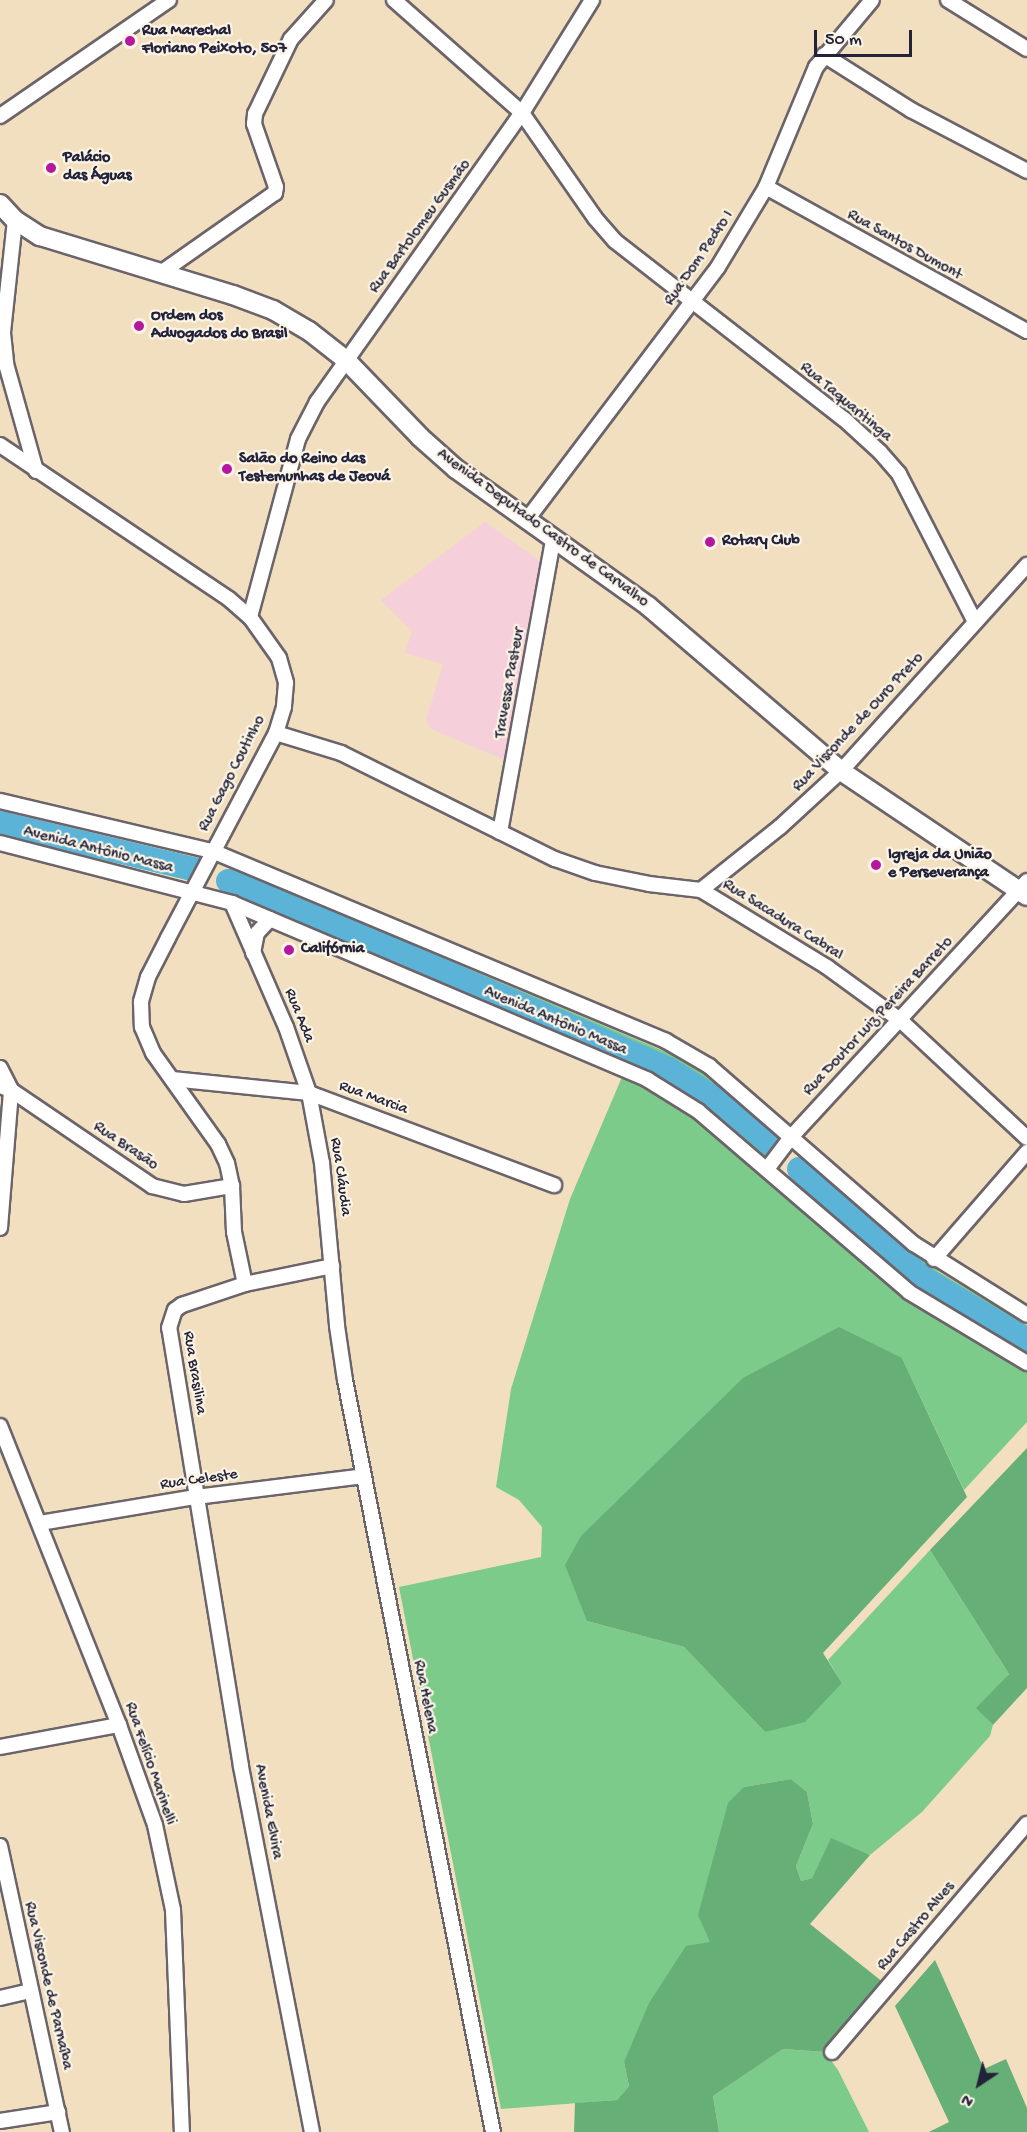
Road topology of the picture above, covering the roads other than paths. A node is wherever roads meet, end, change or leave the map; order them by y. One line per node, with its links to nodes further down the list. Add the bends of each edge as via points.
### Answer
1 (169, 0): 10 (street)
2 (326, 0): 15 (street, via 291,39 255,114 254,124 275,192)
3 (393, 0): 9 (street, Rua Taquaritinga)
4 (592, 0): 9 (street, Rua Bartolomeu Gusmão)
5 (872, 0): 8 (street, Rua Dom Pedro I)
6 (948, 0): 7 (street)
7 (1027, 49)
8 (824, 55): 11 (street, via 911,110); 12 (street, Rua Dom Pedro I, via 804,91)
9 (522, 113): 16 (street, Rua Taquaritinga, via 615,241); 18 (street, Rua Bartolomeu Gusmão)
10 (0, 116)
11 (1027, 171)
12 (766, 187): 16 (street, Rua Dom Pedro I); 17 (street, Rua Santos Dumont)
13 (0, 204): 14 (main road, Avenida Deputado Castro de Carvalho)
14 (15, 220): 15 (main road, Avenida Deputado Castro de Carvalho, via 40,236); 20 (street, via 3,333 6,364)
15 (162, 272): 18 (main road, Avenida Deputado Castro de Carvalho, via 273,310 309,331)
16 (692, 303): 21 (street, Rua Dom Pedro I); 25 (street, Rua Taquaritinga, via 844,419 880,452 899,474)
17 (1027, 331)
18 (346, 360): 21 (main road, Avenida Deputado Castro de Carvalho, via 456,469); 24 (street, Rua Bartolomeu Gusmão, via 298,439)
19 (0, 445): 20 (street, Rua Gago Coutinho)
20 (36, 471): 24 (street, Rua Gago Coutinho, via 174,560)
21 (526, 520): 22 (main road, Avenida Deputado Castro de Carvalho)
22 (553, 541): 27 (main road, Avenida Deputado Castro de Carvalho, via 648,606); 29 (street, Travessa Pasteur)
23 (1027, 565): 25 (street, Rua Visconde de Ouro Preto)
24 (250, 617): 26 (street, Rua Gago Coutinho, via 279,658 286,683)
25 (975, 622): 27 (street, Rua Visconde de Ouro Preto)
26 (276, 733): 29 (street, Rua Sacadura Cabral, via 341,753); 31 (street, Rua Gago Coutinho)
27 (841, 771): 32 (main road, Avenida Deputado Castro de Carvalho); 33 (street, Rua Visconde de Ouro Preto, via 780,827)
28 (0, 801): 31 (street, Avenida Antônio Massa)
29 (500, 832): 33 (street, Rua Sacadura Cabral, via 595,873)
30 (0, 843): 34 (street, Avenida Antônio Massa)
31 (212, 851): 34 (street, Rua Gago Coutinho); 43 (street, Avenida Antônio Massa, via 666,1041 709,1066)
32 (1024, 889): 38 (street, Rua Doutor Luiz Pereira Barreto)
33 (701, 890): 38 (street, Rua Sacadura Cabral, via 827,967)
34 (193, 891): 35 (street, Avenida Antônio Massa); 40 (street, Rua Gago Coutinho, via 148,978 141,1002 142,1027 153,1053)
35 (232, 903): 36 (street, Avenida Antônio Massa); 37 (street, Rua Ada)
36 (270, 919): 37 (street, via 257,933); 46 (street, Avenida Antônio Massa, via 648,1080 698,1111)
37 (253, 953): 42 (street, Rua Ada, via 286,1027)
38 (900, 1020): 43 (street, Rua Doutor Luiz Pereira Barreto); 44 (street, Rua Sacadura Cabral)
39 (0, 1068): 41 (street)
40 (172, 1079): 42 (street, Rua Marcia); 48 (street, Rua Gago Coutinho, via 218,1144)
41 (6, 1088): 48 (street, Rua Brasão, via 152,1186 184,1194); 49 (street)
42 (309, 1093): 47 (street, Rua Marcia); 52 (street, Rua Cláudia, via 322,1163)
43 (792, 1136): 46 (street, Rua Doutor Luiz Pereira Barreto); 51 (street, Avenida Antônio Massa)
44 (1027, 1138)
45 (1027, 1152): 51 (street)
46 (767, 1169): 55 (street, Avenida Antônio Massa, via 909,1292)
47 (554, 1185)
48 (232, 1186): 53 (street, Rua Gago Coutinho, via 234,1232)
49 (1, 1205): 50 (street)
50 (0, 1228)
51 (934, 1260): 54 (street, Avenida Antônio Massa)
52 (332, 1266): 53 (street, Rua Brasilina); 57 (street, Rua Helena, via 343,1369)
53 (245, 1284): 58 (street, Rua Brasilina, via 182,1305 171,1319 169,1328)
54 (1027, 1315)
55 (1027, 1363)
56 (0, 1426): 59 (street, Rua Felício Marinelli)
57 (364, 1476): 58 (street, Rua Celeste); 73 (street, Rua Helena)
58 (196, 1497): 59 (street, Rua Celeste); 72 (street, Avenida Elvira, via 241,1766)
59 (40, 1522): 60 (street, Rua Felício Marinelli)
60 (119, 1725): 61 (street); 71 (street, Rua Felício Marinelli, via 155,1825 173,1910)
61 (0, 1747)
62 (1027, 1824): 67 (street, Rua Castro Alves)
63 (0, 1846): 64 (street, Rua Visconde de Parnaíba)
64 (2, 1870): 65 (street, Rua Visconde de Parnaíba)
65 (31, 1991): 66 (street); 68 (street, Rua Visconde de Parnaíba)
66 (0, 1998)
67 (832, 2052)
68 (58, 2112): 69 (street); 70 (street, Rua Visconde de Parnaíba)
69 (0, 2121)
70 (62, 2132)
71 (182, 2132)
72 (312, 2132)
73 (493, 2132)

